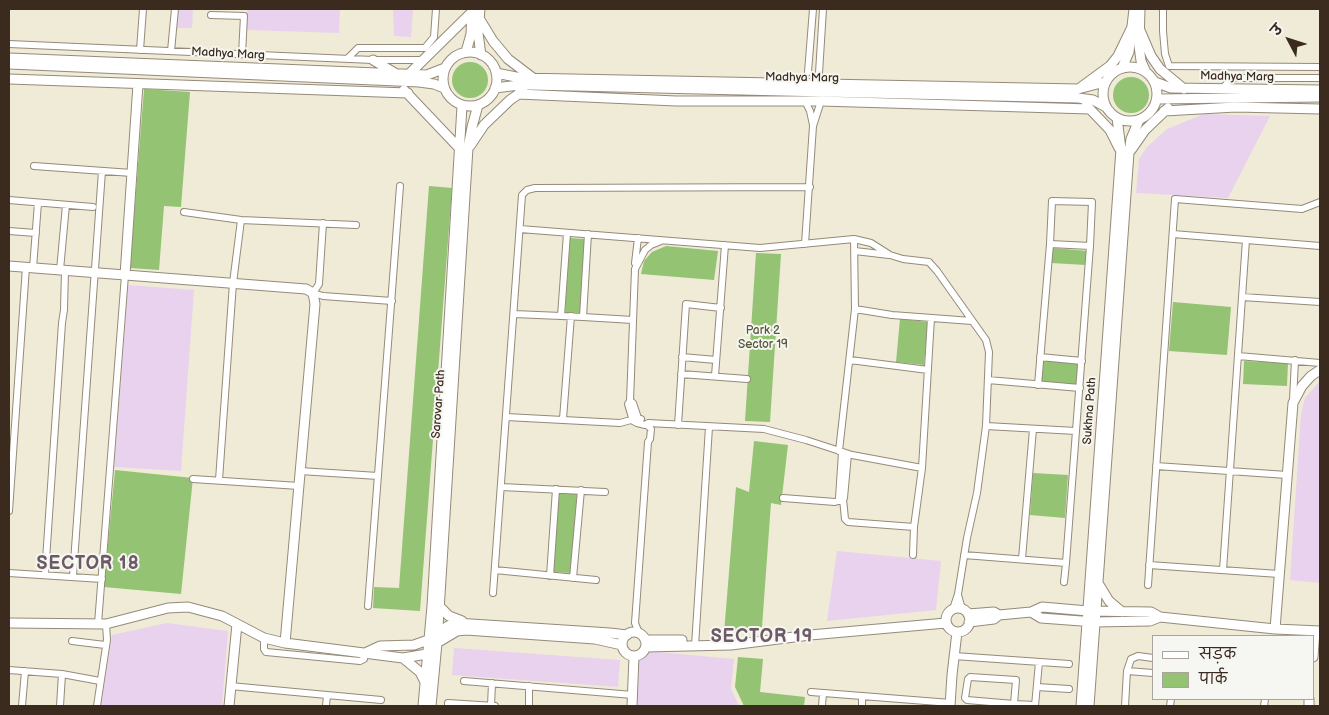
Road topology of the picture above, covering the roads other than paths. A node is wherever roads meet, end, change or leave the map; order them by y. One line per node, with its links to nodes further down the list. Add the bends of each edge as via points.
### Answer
1 (143, 9): 13 (street)
2 (175, 9): 14 (street)
3 (436, 9): 19 (street, via 434,37 426,48 358,48)
4 (813, 9): 27 (street)
5 (823, 9): 28 (street)
6 (1134, 9): 11 (main road)
7 (1140, 9): 11 (main road)
8 (1163, 9): 23 (street, via 1165,54 1169,66)
9 (476, 12): 15 (main road); 17 (main road); 21 (main road); 37 (main road, via 493,41)
10 (211, 15): 16 (street, via 244,16)
11 (1136, 27): 26 (main road); 29 (main road); 46 (main road, via 1160,69); 48 (main road, via 1110,66)
12 (9, 44): 13 (street)
13 (140, 50): 14 (street)
14 (171, 51): 16 (street)
15 (466, 52): 17 (main road); 25 (main road, via 455,57)
16 (242, 54): 19 (street)
17 (481, 54): 30 (main road)
18 (9, 58): 32 (main road, Madhya Marg)
19 (347, 59): 20 (street)
20 (373, 60): 21 (street); 32 (main road)
21 (423, 60): 31 (main road)
22 (9, 64): 36 (main road, Madhya Marg)
23 (1241, 66): 24 (street); 33 (street)
24 (1320, 66)
25 (445, 68): 31 (main road, Madhya Marg, via 427,75); 41 (main road)
26 (1122, 68): 29 (main road, via 1136,67); 38 (main road)
27 (808, 72)
28 (819, 72)
29 (1146, 72): 39 (main road)
30 (496, 73): 37 (main road, Madhya Marg); 42 (main road)
31 (408, 74): 32 (main road, Madhya Marg)
32 (396, 78): 36 (main road, Madhya Marg); 41 (main road, Madhya Marg); 45 (main road)
33 (1232, 78): 34 (street); 49 (street)
34 (1320, 78)
35 (9, 79): 40 (main road)
36 (350, 79): 44 (main road)
37 (532, 82): 42 (main road, Madhya Marg); 47 (main road); 48 (main road, Madhya Marg); 51 (main road, Madhya Marg)
38 (1105, 82): 48 (main road, Madhya Marg); 57 (main road, via 1103,97)
39 (1154, 82): 46 (main road, Madhya Marg); 52 (main road)
40 (138, 84): 44 (main road); 70 (main road)
41 (444, 88): 56 (main road, via 454,102)
42 (495, 88): 55 (main road, via 489,98)
43 (1320, 90): 49 (main road, Madhya Marg)
44 (349, 92): 45 (main road)
45 (408, 93): 66 (main road)
46 (1184, 93): 49 (main road, Madhya Marg); 52 (main road, Madhya Marg); 62 (main road)
47 (518, 94): 53 (main road, via 676,101); 66 (main road, via 484,125)
48 (1078, 94): 51 (main road, Madhya Marg); 57 (main road, Madhya Marg); 61 (main road)
49 (1221, 94): 50 (main road, Madhya Marg); 58 (main road)
50 (1320, 97)
51 (1057, 98): 59 (main road)
52 (1157, 99): 64 (main road, via 1149,113)
53 (805, 101): 54 (main road); 65 (street)
54 (820, 101): 59 (main road); 65 (street)
55 (478, 105): 56 (main road); 66 (main road, Sarovar Path)
56 (462, 106): 66 (main road, Sarovar Path)
57 (1106, 107): 63 (main road)
58 (1236, 107): 60 (main road); 62 (main road)
59 (1038, 108): 61 (main road)
60 (1320, 108)
61 (1090, 109): 67 (main road, via 1110,130)
62 (1164, 111): 67 (main road)
63 (1117, 118): 64 (main road); 67 (main road, Sukhna Path)
64 (1139, 120): 67 (main road, Sukhna Path)
65 (813, 126): 72 (street)
66 (465, 149): 183 (main road, Sarovar Path); 208 (main road, Sarovar Path)
67 (1125, 153): 179 (main road, Sukhna Path); 181 (main road, Sukhna Path)
68 (34, 166): 69 (street)
69 (102, 171): 70 (street); 103 (street)
70 (132, 173): 104 (main road)
71 (400, 186): 108 (street)
72 (810, 186): 82 (street, via 535,188 522,195); 92 (street)
73 (9, 200): 75 (street)
74 (1320, 202): 87 (street, via 1302,209 1175,199)
75 (38, 203): 76 (street); 84 (street)
76 (66, 205): 77 (street); 102 (street)
77 (94, 207)
78 (184, 212): 79 (street)
79 (241, 220): 80 (street); 105 (street)
80 (323, 223): 81 (street); 106 (street, via 319,284)
81 (356, 225)
82 (520, 229): 85 (street); 112 (street)
83 (9, 231): 84 (street)
84 (36, 233): 100 (street)
85 (567, 233): 86 (street); 113 (street)
86 (588, 234): 88 (street); 115 (street)
87 (1173, 234): 91 (street); 146 (street)
88 (638, 238): 89 (street); 101 (street)
89 (662, 240): 94 (street); 101 (street, via 645,250)
90 (854, 240): 92 (street); 97 (street); 98 (street, via 871,243)
91 (1246, 240): 96 (street); 107 (street)
92 (805, 244): 94 (street, via 760,248)
93 (1050, 244): 95 (street); 95 (street, via 1052,201 1092,202); 120 (street)
94 (725, 245): 110 (street)
95 (1090, 246): 125 (street)
96 (1320, 246)
97 (855, 251): 98 (street); 111 (street)
98 (890, 255): 118 (street, via 929,262)
99 (9, 266): 100 (main road)
100 (30, 268): 102 (main road); 161 (street)
101 (635, 269): 117 (street)
102 (62, 270): 103 (main road); 172 (street, via 64,310)
103 (94, 272): 104 (main road); 173 (street)
104 (125, 275): 105 (main road); 176 (street)
105 (234, 283): 106 (main road, via 306,289); 153 (street)
106 (312, 293): 108 (street); 148 (main road, via 315,304)
107 (1242, 297): 109 (street); 119 (street)
108 (392, 301): 151 (street)
109 (1320, 302)
110 (721, 308): 121 (street, via 686,304); 122 (street)
111 (855, 309): 116 (street); 123 (street)
112 (514, 314): 113 (street); 136 (street)
113 (561, 316): 114 (street)
114 (571, 316): 115 (street); 137 (street)
115 (583, 317): 117 (street)
116 (931, 318): 118 (street); 127 (street)
117 (633, 320): 138 (street, via 628,404)
118 (972, 321): 132 (street, via 986,340)
119 (1238, 356): 124 (street); 149 (street)
120 (1040, 357): 125 (street); 133 (street)
121 (682, 358): 122 (street); 129 (street)
122 (716, 360): 130 (street)
123 (850, 360): 127 (street); 145 (street)
124 (1295, 360): 126 (street); 135 (street)
125 (1082, 361): 134 (street)
126 (1320, 362)
127 (928, 370): 147 (street)
128 (1320, 370): 135 (main road, via 1302,386)
129 (681, 374): 130 (street); 140 (street)
130 (715, 376): 131 (street)
131 (747, 378)
132 (988, 380): 133 (street); 142 (street)
133 (1038, 385): 134 (street)
134 (1080, 388): 144 (street)
135 (1293, 404): 150 (main road)
136 (506, 417): 137 (street); 155 (street)
137 (562, 419): 138 (street, via 620,423)
138 (636, 419): 139 (street, via 639,424)
139 (649, 424): 140 (street); 206 (street, via 645,439 648,442 635,614)
140 (678, 425): 141 (street)
141 (709, 426): 145 (street, via 764,429); 210 (street)
142 (986, 426): 143 (street); 164 (street)
143 (1033, 429): 144 (street); 165 (street)
144 (1076, 431): 166 (street)
145 (843, 453): 147 (street); 160 (street, via 839,498)
146 (1156, 466): 149 (street); 167 (street)
147 (922, 468): 162 (street)
148 (300, 471): 151 (street); 154 (main road)
149 (1230, 471): 150 (street); 169 (street)
150 (1288, 475): 171 (main road)
151 (378, 476): 184 (street)
152 (193, 479): 153 (street)
153 (219, 480): 154 (street)
154 (299, 486): 209 (main road)
155 (501, 487): 156 (street); 168 (street)
156 (556, 489): 157 (street); 174 (street)
157 (581, 490): 158 (street); 175 (street)
158 (605, 492)
159 (783, 498): 160 (street)
160 (842, 500): 162 (street, via 848,522)
161 (9, 511)
162 (914, 527): 163 (street)
163 (913, 555)
164 (964, 555): 165 (street); 189 (street, via 958,594)
165 (1022, 559): 166 (street)
166 (1066, 563): 178 (street)
167 (1149, 565): 169 (street); 180 (street)
168 (495, 570): 174 (street); 182 (street)
169 (1223, 570): 171 (street)
170 (9, 573): 172 (street)
171 (1279, 574): 200 (main road)
172 (45, 575): 173 (street)
173 (73, 576): 176 (street)
174 (550, 576): 175 (street)
175 (573, 578): 177 (street)
176 (102, 579): 197 (street)
177 (596, 580)
178 (1064, 582)
179 (1098, 583): 186 (main road, Sukhna Path); 188 (main road, via 1109,601)
180 (1148, 585)
181 (1089, 593): 185 (main road, via 1079,604); 186 (main road, Sukhna Path)
182 (493, 594)
183 (438, 605): 196 (main road, via 449,616); 203 (main road, Sarovar Path)
184 (368, 606)
185 (1066, 609): 186 (main road); 187 (main road, via 1042,607)
186 (1092, 611): 188 (main road); 194 (main road, Sukhna Path)
187 (1031, 612): 189 (main road, via 1000,615 994,612); 191 (main road, via 1041,618)
188 (1122, 612): 190 (main road, via 1151,612)
189 (963, 613): 192 (main road, via 947,615); 202 (main road, via 966,628)
190 (1160, 617): 193 (main road); 200 (main road)
191 (1066, 620): 194 (main road); 213 (main road, via 1080,626)
192 (946, 621): 202 (main road, via 949,628); 210 (main road, via 810,629)
193 (1120, 621): 194 (main road); 213 (main road, via 1100,630)
194 (1091, 622): 213 (main road, Sukhna Path)
195 (9, 623): 197 (main road)
196 (468, 623): 199 (main road); 203 (main road, via 456,623)
197 (102, 624): 198 (main road, via 168,608 188,607 222,616); 211 (street)
198 (242, 626): 205 (main road); 232 (main road, via 233,658)
199 (491, 629): 204 (main road); 208 (main road, via 457,631)
200 (1275, 629): 201 (main road)
201 (1318, 631): 214 (main road)
202 (957, 632): 218 (main road)
203 (437, 633): 208 (main road, Sarovar Path)
204 (595, 636): 206 (main road); 212 (main road)
205 (264, 638): 209 (main road); 215 (street, via 266,652 360,661)
206 (637, 638): 210 (main road); 212 (main road, via 624,638); 217 (main road, via 642,654)
207 (72, 641): 211 (street)
208 (432, 642): 215 (main road, via 380,646); 216 (main road); 252 (main road, Sarovar Path)
209 (285, 643): 215 (main road)
210 (696, 643)
211 (105, 645): 228 (street)
212 (622, 645): 217 (main road, via 625,652)
213 (1089, 649): 262 (main road, Sukhna Path); 263 (main road, Sukhna Path)
214 (1314, 652)
215 (365, 653): 219 (main road)
216 (427, 654): 219 (main road); 230 (main road)
217 (634, 656): 239 (main road)
218 (954, 656): 221 (street); 244 (main road)
219 (403, 658): 230 (main road, via 420,672)
220 (1152, 658): 225 (street, via 1134,657)
221 (1039, 662): 222 (street); 234 (street)
222 (1069, 664)
223 (9, 670): 224 (street)
224 (25, 671): 227 (street); 246 (street)
225 (1128, 671): 226 (street); 264 (street)
226 (1152, 673)
227 (62, 674): 228 (street); 247 (street)
228 (100, 681): 248 (street)
229 (464, 681): 231 (street)
230 (425, 682): 251 (main road)
231 (492, 684): 233 (street); 255 (street)
232 (230, 686): 238 (street); 249 (main road)
233 (529, 686): 239 (street); 257 (street)
234 (1037, 687): 235 (street); 261 (street)
235 (1069, 689)
236 (811, 692): 237 (street)
237 (822, 693): 240 (street); 259 (street)
238 (327, 695): 241 (street); 250 (street)
239 (633, 695): 258 (main road)
240 (862, 696): 242 (street); 260 (street)
241 (381, 700)
242 (904, 703): 244 (street)
243 (467, 705): 253 (street, via 448,703); 254 (street)
244 (950, 705)
245 (1014, 705): 245 (street, via 967,700 968,679 970,676 1016,680); 261 (street)
246 (22, 706)
247 (60, 706)
248 (98, 706)
249 (229, 706)
250 (326, 706)
251 (423, 706)
252 (431, 706)
253 (448, 706)
254 (485, 706): 255 (street)
255 (491, 706): 256 (street)
256 (495, 706)
257 (529, 706)
258 (632, 706)
259 (822, 706)
260 (862, 706)
261 (1035, 706)
262 (1081, 706)
263 (1089, 706)
264 (1125, 706)

